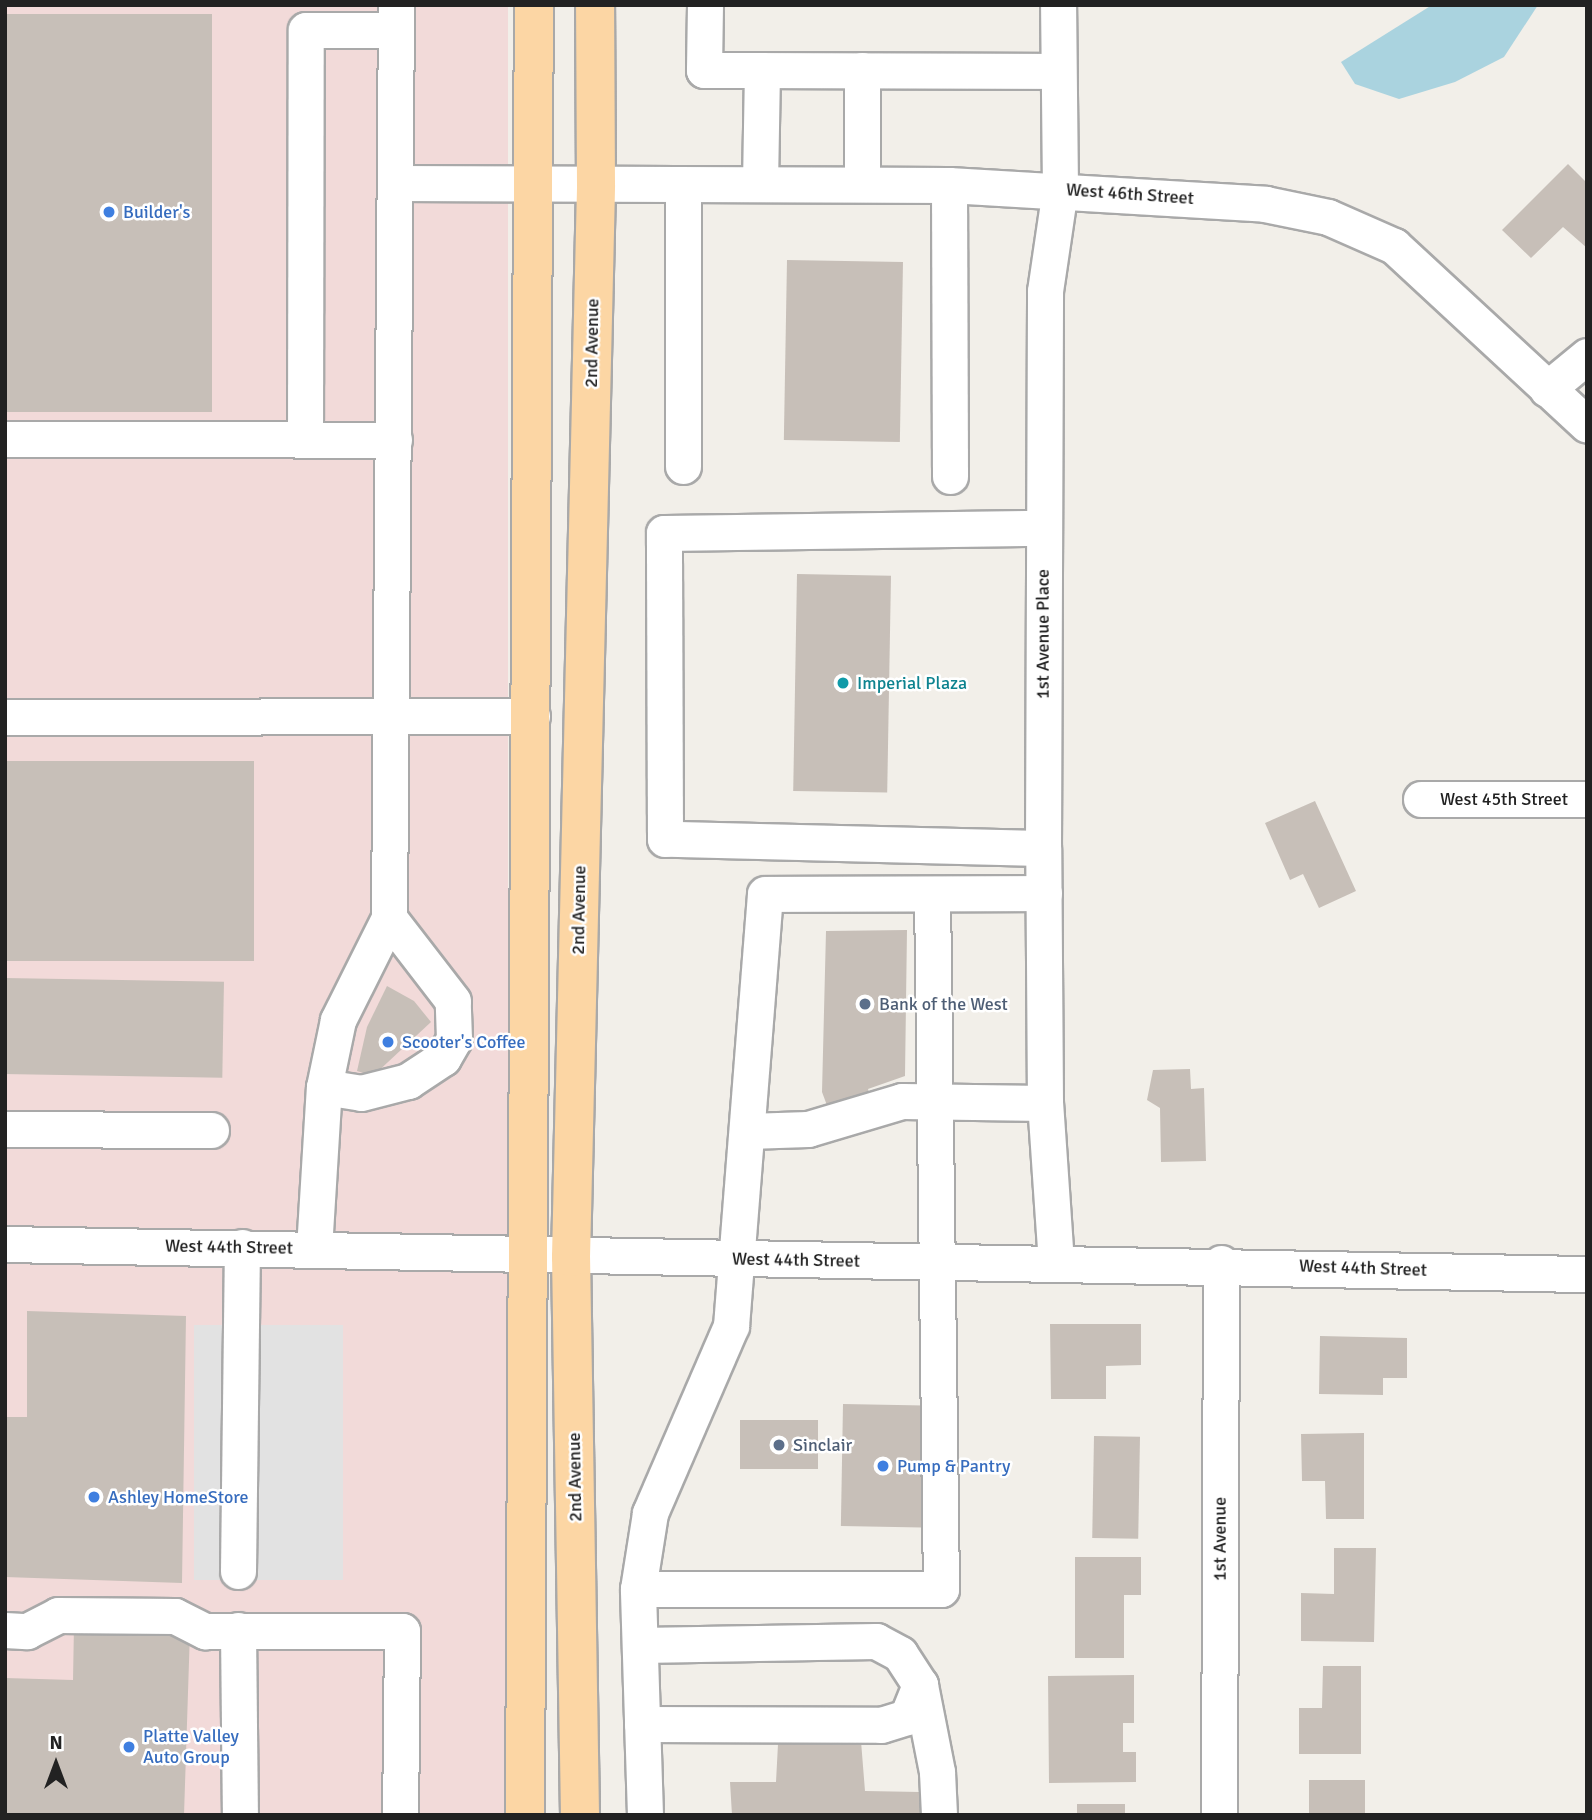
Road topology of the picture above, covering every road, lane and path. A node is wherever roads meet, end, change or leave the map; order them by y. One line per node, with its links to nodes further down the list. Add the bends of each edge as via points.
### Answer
1 (534, 5): 12 (main road)
2 (594, 5): 13 (main road, 2nd Avenue)
3 (705, 5): 6 (street, via 704,70)
4 (1058, 5): 8 (street, 1st Avenue Place)
5 (396, 18): 9 (street); 21 (street, via 306,30)
6 (762, 70): 7 (street); 10 (street)
7 (862, 70): 8 (street); 11 (street)
8 (1058, 71): 16 (street, 1st Avenue Place)
9 (395, 183): 12 (street, West 46th Street); 22 (street)
10 (760, 183): 11 (street, West 46th Street); 14 (street, West 46th Street)
11 (862, 184): 15 (street, West 46th Street)
12 (533, 185): 13 (street, West 46th Street); 26 (main road)
13 (596, 185): 14 (street, West 46th Street); 45 (main road, 2nd Avenue)
14 (683, 185): 23 (street)
15 (949, 185): 16 (street, West 46th Street); 24 (street)
16 (1060, 189): 18 (street, West 46th Street, via 1265,204 1328,217 1394,246 1461,303); 25 (street, 1st Avenue Place, via 1045,291)
17 (1587, 356): 18 (street)
18 (1547, 389): 19 (street, West 46th Street)
19 (1587, 425)
20 (5, 439): 21 (street)
21 (305, 440): 22 (street)
22 (394, 440): 28 (street)
23 (683, 466)
24 (950, 476)
25 (1044, 528): 31 (street, 1st Avenue Place); 31 (street, via 664,533 664,839)
26 (532, 716): 28 (street); 44 (main road)
27 (5, 717): 28 (street)
28 (392, 718): 34 (street)
29 (1421, 799): 30 (street, West 45th Street)
30 (1587, 799)
31 (1043, 848): 32 (street, 1st Avenue Place)
32 (1044, 893): 33 (street); 37 (street, 1st Avenue Place)
33 (932, 896): 36 (street); 40 (street, via 765,894)
34 (389, 918): 35 (street, via 338,1020); 35 (street, via 453,1001 454,1039 443,1058 408,1081 361,1093)
35 (324, 1087): 43 (street)
36 (932, 1101): 37 (street); 40 (street, via 902,1101 808,1129); 47 (street)
37 (1045, 1103): 48 (street, 1st Avenue Place)
38 (5, 1129): 39 (street)
39 (211, 1130)
40 (748, 1131): 46 (street)
41 (5, 1244): 42 (street, West 44th Street)
42 (242, 1247): 43 (street, West 44th Street); 51 (street)
43 (314, 1248): 44 (street, West 44th Street)
44 (530, 1257): 45 (street, West 44th Street); 60 (main road)
45 (571, 1257): 46 (street, West 44th Street); 61 (main road, 2nd Avenue)
46 (738, 1260): 47 (street, West 44th Street); 52 (street, via 731,1326 650,1513)
47 (936, 1261): 48 (street, West 44th Street); 52 (street, via 942,1589)
48 (1056, 1263): 49 (street, West 44th Street)
49 (1220, 1264): 50 (street, West 44th Street); 64 (street, 1st Avenue)
50 (1587, 1274)
51 (238, 1570)
52 (638, 1589): 55 (street)
53 (5, 1630): 54 (street, via 27,1631 58,1615 175,1616 205,1631)
54 (238, 1630): 58 (street); 59 (street, via 402,1631)
55 (640, 1644): 56 (street, via 876,1641 900,1654); 57 (street)
56 (920, 1685): 57 (street, via 907,1717 881,1725); 63 (street, via 937,1772)
57 (642, 1724): 62 (street)
58 (240, 1815)
59 (400, 1815)
60 (525, 1815)
61 (580, 1815)
62 (645, 1815)
63 (939, 1815)
64 (1219, 1815)

